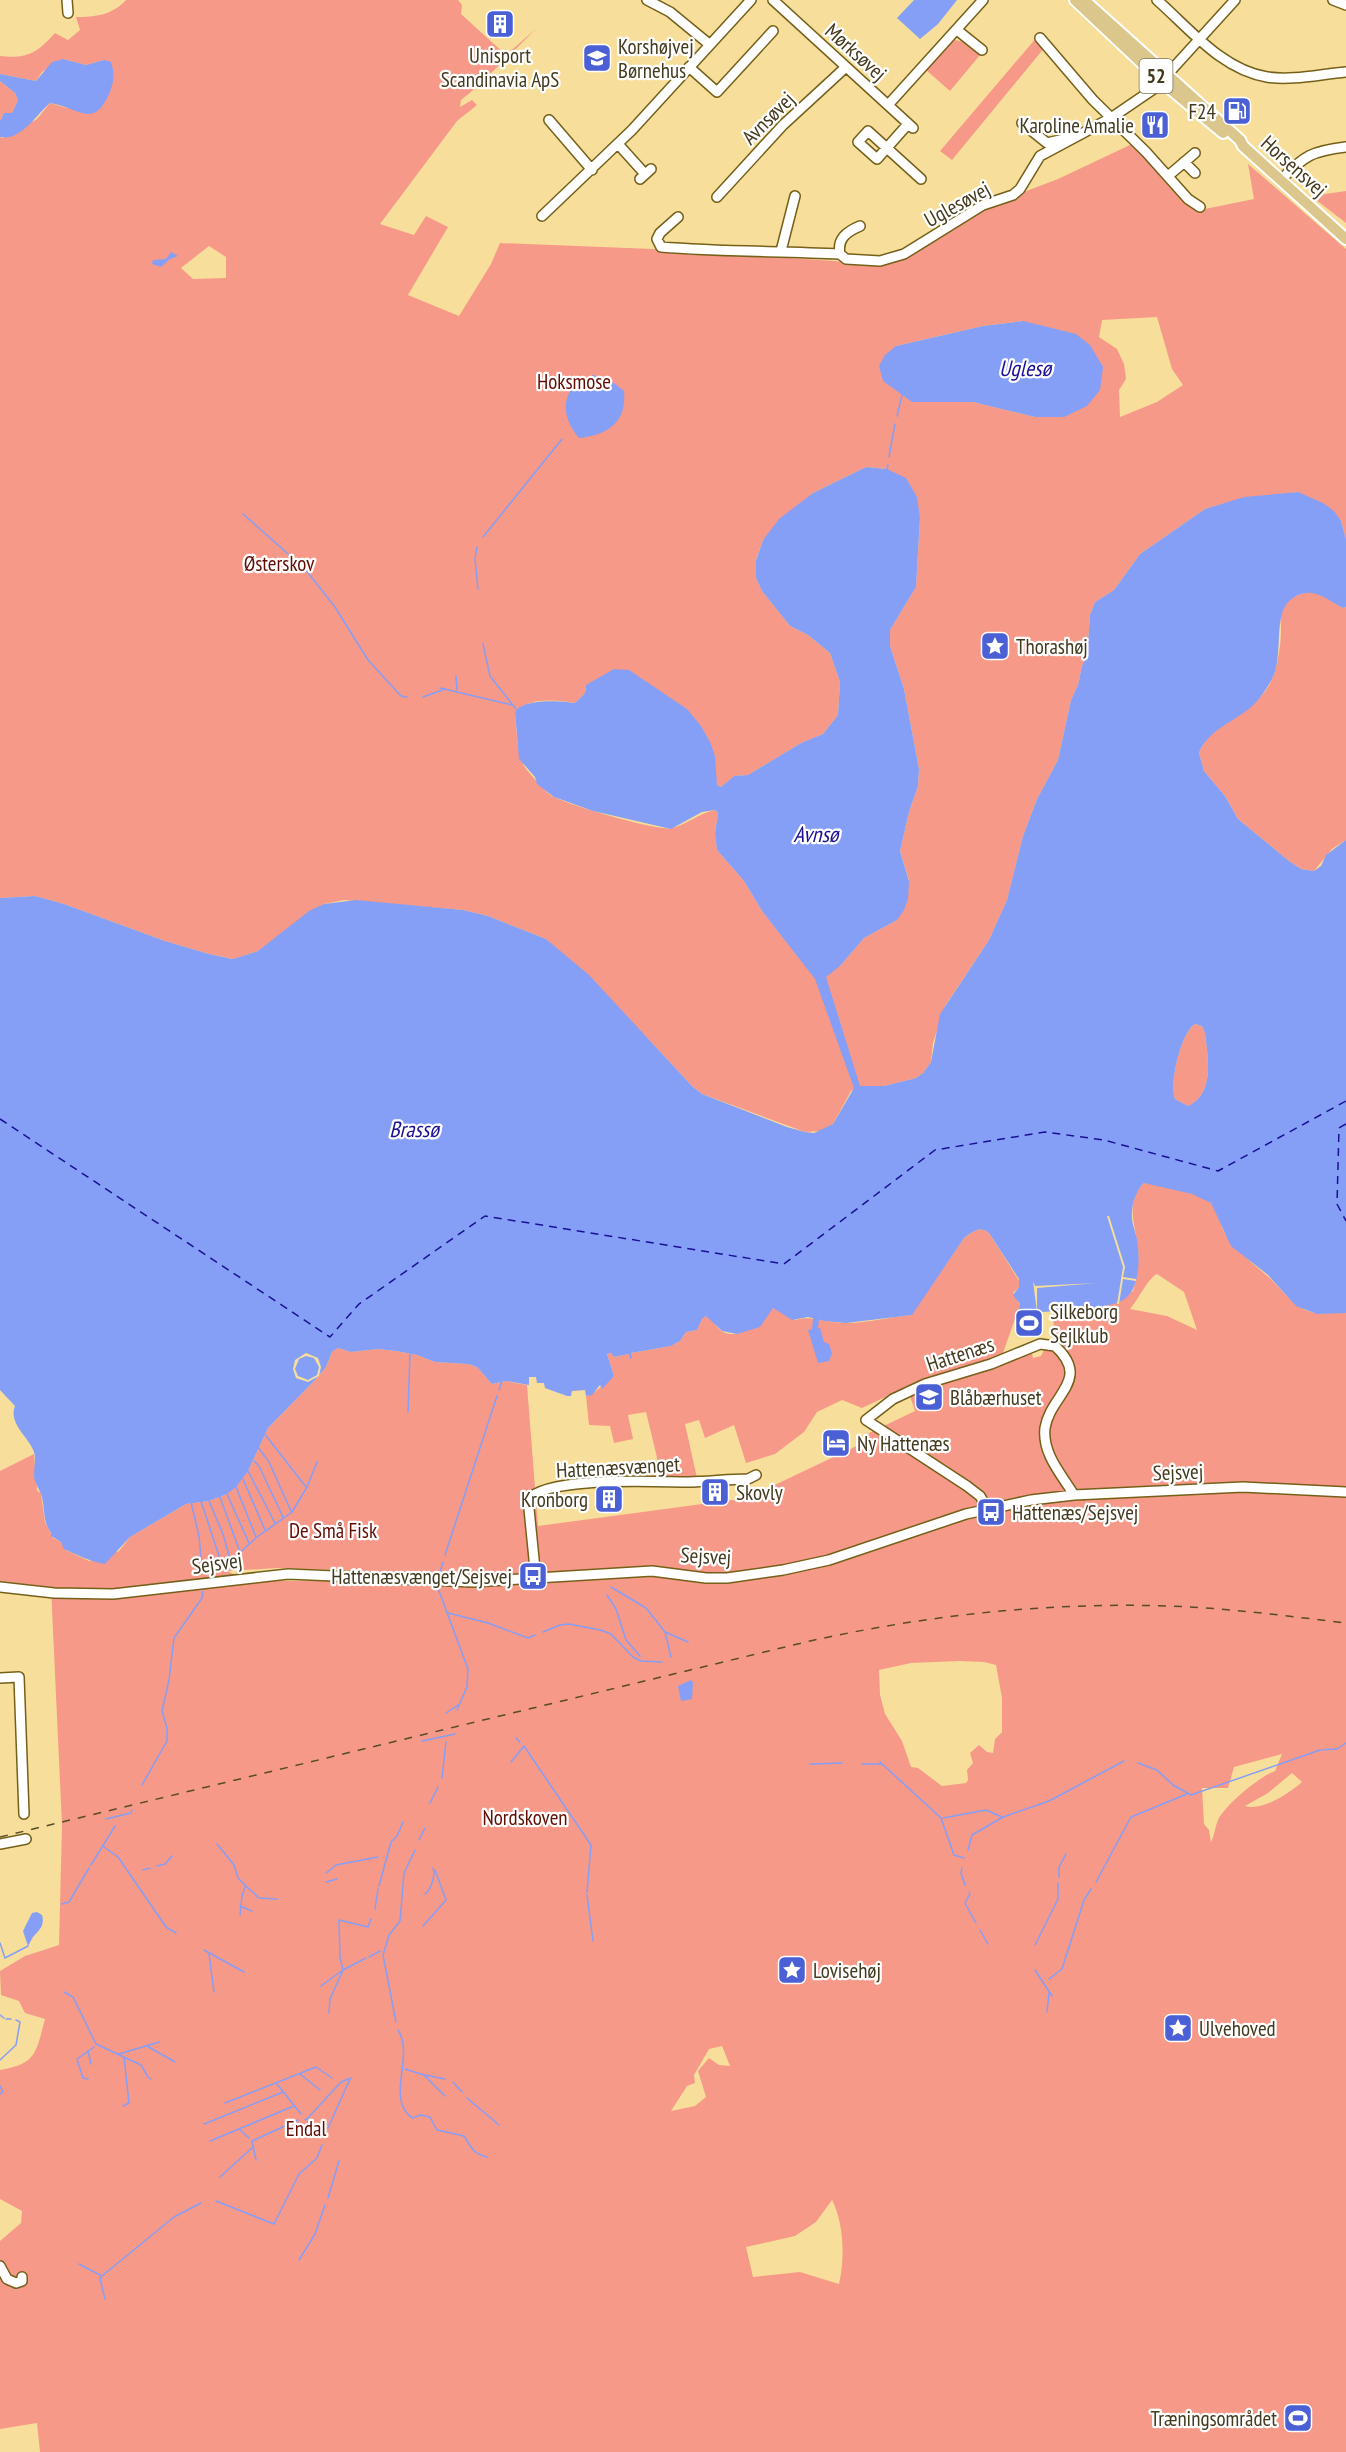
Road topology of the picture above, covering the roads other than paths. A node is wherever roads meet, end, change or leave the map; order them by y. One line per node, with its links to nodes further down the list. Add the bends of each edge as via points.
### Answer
1 (67, 0): 12 (street)
2 (647, 0): 17 (street, via 670,12)
3 (751, 0): 17 (street)
4 (773, 0): 20 (street, Mørksøvej)
5 (982, 0): 13 (street, Mørksøvej)
6 (1075, 0): 22 (main road, Horsensvej / 52)
7 (1084, 0): 22 (main road, Horsensvej / 52)
8 (1157, 0): 16 (street)
9 (1236, 0): 16 (street, Uglesøvej)
10 (1333, 0): 11 (street)
11 (1346, 5)
12 (68, 13)
13 (957, 30): 18 (street); 23 (street, Mørksøvej)
14 (773, 31): 19 (street, via 717,92)
15 (1040, 38): 24 (street)
16 (1200, 39): 21 (street, via 1227,62 1267,77); 22 (street, Uglesøvej)
17 (709, 44): 19 (street)
18 (982, 50)
19 (689, 67): 28 (street)
20 (846, 67): 23 (street, Mørksøvej); 39 (street, Avnsøvej, via 783,125)
21 (1346, 72)
22 (1165, 78): 24 (street, Uglesøvej); 37 (main road, Horsensvej / 52)
23 (888, 105): 36 (street, Mørksøvej, via 911,126 887,148)
24 (1111, 118): 27 (street, Uglesøvej); 35 (street)
25 (549, 120): 32 (street)
26 (1022, 123): 27 (street, Uglesøvej, via 1047,143)
27 (1073, 140): 46 (street, Uglesøvej, via 1040,156 1013,195 983,205 904,254 872,261)
28 (618, 144): 32 (street); 34 (street)
29 (1346, 147): 37 (street, via 1308,155)
30 (1195, 153): 31 (street)
31 (1184, 162): 33 (street); 35 (street)
32 (592, 170): 41 (street)
33 (1194, 173)
34 (645, 174)
35 (1168, 176): 40 (street)
36 (921, 179)
37 (1281, 180): 44 (main road, Horsensvej / 52)
38 (795, 196): 45 (street)
39 (717, 197)
40 (1200, 207)
41 (542, 216)
42 (678, 217): 45 (street, Uglesøvej, via 660,233 657,239 661,247)
43 (860, 226): 46 (street, via 843,236)
44 (1346, 239)
45 (781, 251): 46 (street, Uglesøvej)
46 (840, 255)
47 (756, 1475): 51 (street, Hattenæsvænget, via 748,1479 689,1482 573,1484 532,1495 529,1509)
48 (1346, 1492): 49 (street, Sejsvej, via 1243,1487)
49 (1074, 1495): 50 (street, Sejsvej); 50 (street, Hattenæs, via 1050,1457 1045,1429 1054,1405 1069,1385 1069,1368 1055,1346 1040,1344 925,1384 893,1399 866,1419 967,1486)
50 (987, 1508): 51 (street, Sejsvej, via 829,1560 764,1573 716,1578 652,1571)
51 (536, 1579): 52 (street, Sejsvej, via 473,1582 277,1574 125,1593 54,1593)
52 (0, 1587)
53 (0, 1678): 54 (street, via 19,1677)
54 (24, 1814)
55 (26, 1839): 56 (street)
56 (0, 1844)
57 (0, 2266): 58 (street, via 6,2279 16,2283)
58 (22, 2277)

